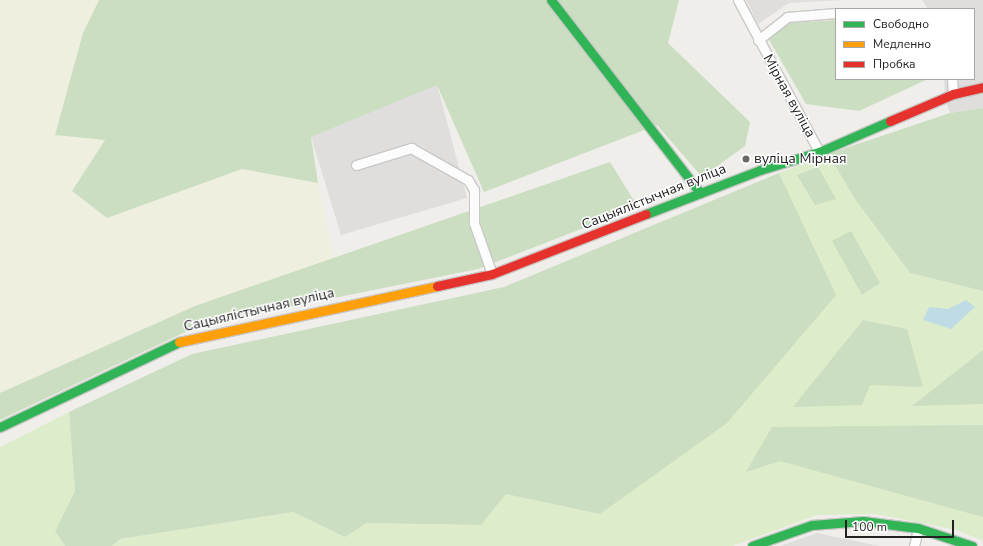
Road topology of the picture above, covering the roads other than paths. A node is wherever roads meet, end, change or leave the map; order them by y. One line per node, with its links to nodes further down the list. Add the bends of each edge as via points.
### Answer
1 (551, 0): 10 (main road)
2 (738, 0): 4 (street, Мірная вуліца)
3 (835, 14): 4 (street, Мірная вуліца, via 787,17)
4 (758, 40): 8 (street, Мірная вуліца)
5 (952, 80): 7 (street)
6 (983, 87): 7 (main road, Сацыялістычная вуліца)
7 (953, 94): 8 (main road, Сацыялістычная вуліца)
8 (819, 152): 10 (main road, Сацыялістычная вуліца)
9 (356, 165): 11 (street, via 411,148 468,180 474,190 474,223)
10 (700, 193): 11 (main road, Сацыялістычная вуліца)
11 (492, 274): 12 (main road, Сацыялістычная вуліца, via 201,334)
12 (0, 427)
13 (918, 528): 14 (main road, via 863,521 812,525); 15 (street); 16 (main road)
14 (752, 546)
15 (914, 546)
16 (972, 546)

